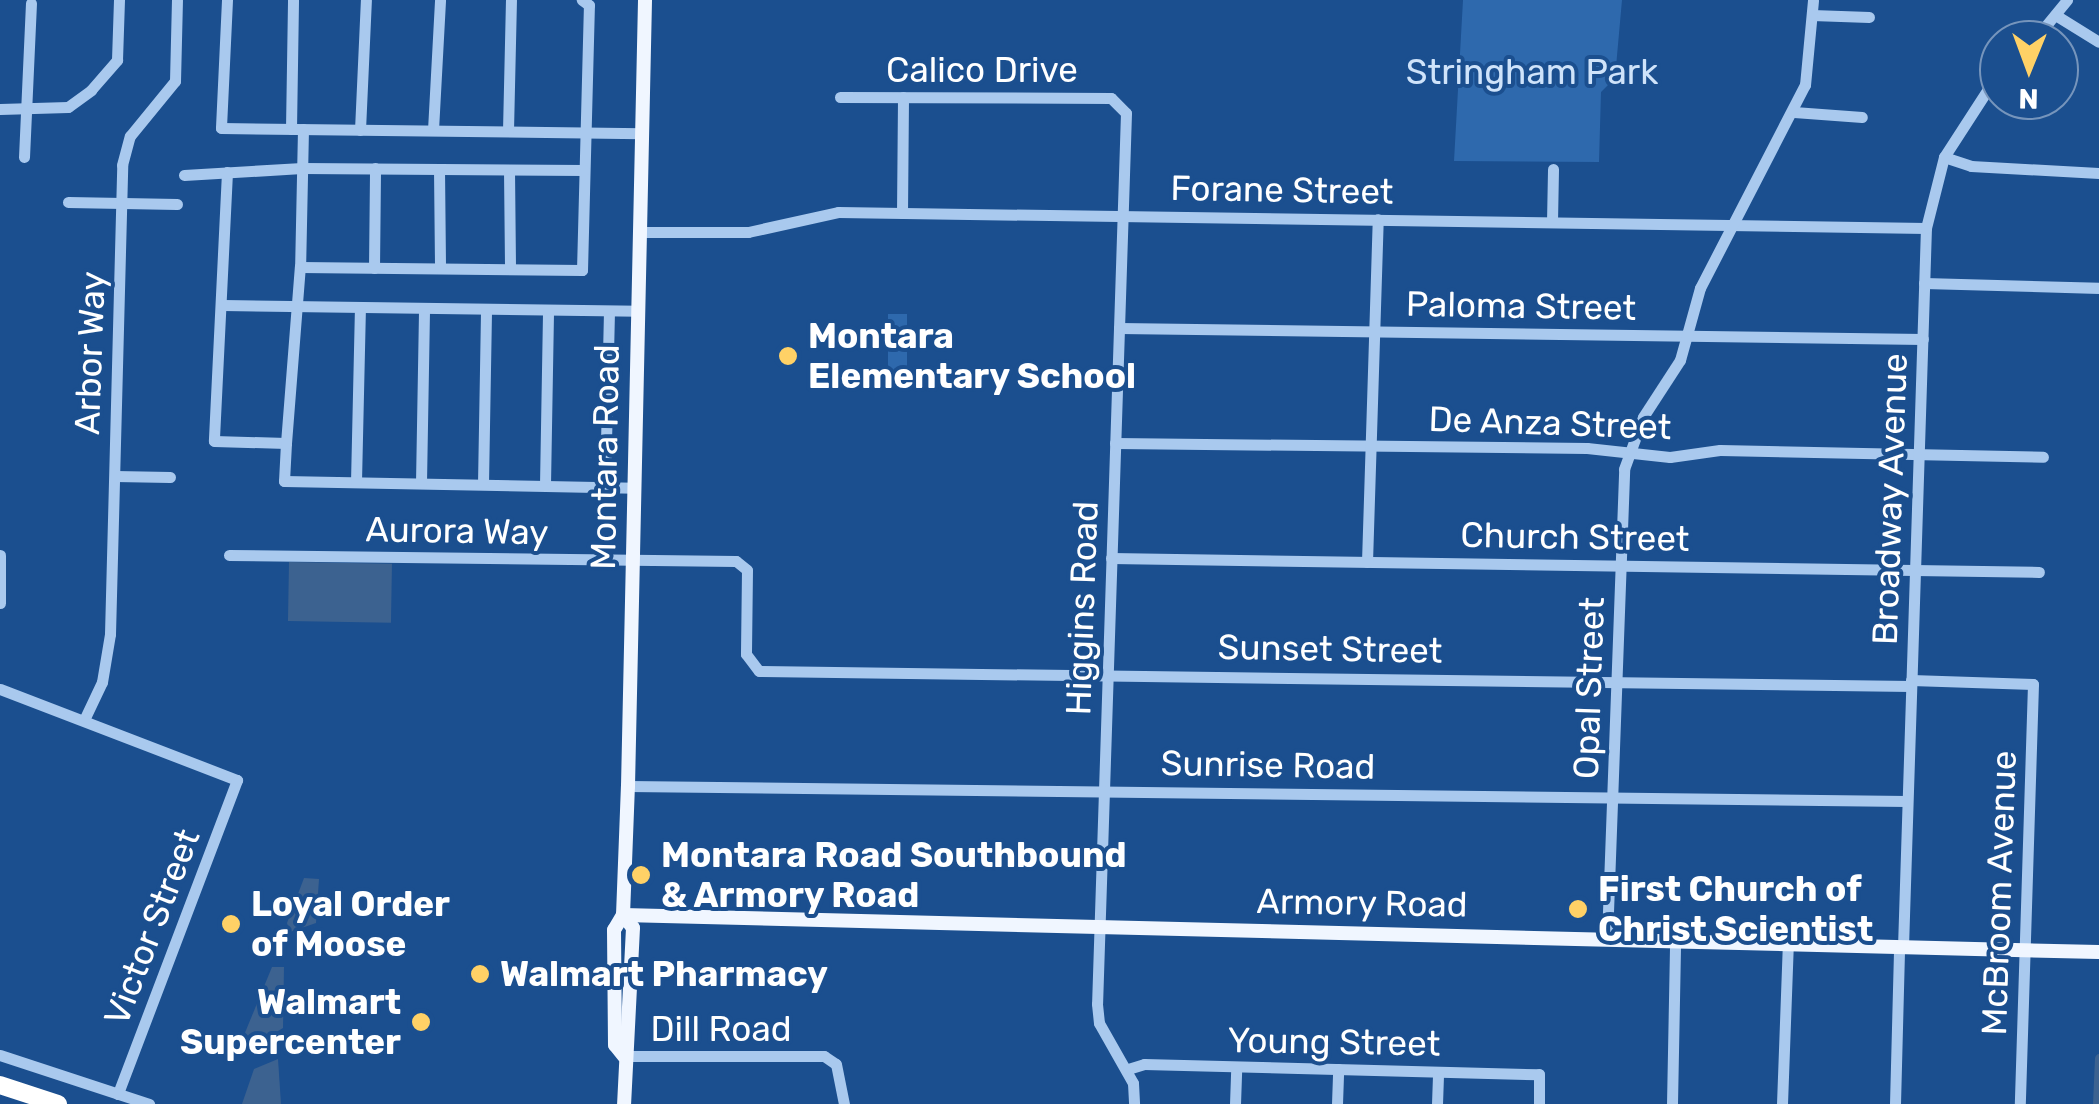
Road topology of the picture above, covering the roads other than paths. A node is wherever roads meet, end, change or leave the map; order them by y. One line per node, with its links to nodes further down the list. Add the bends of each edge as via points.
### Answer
1 (119, 0): 23 (street, via 112,69 77,103)
2 (178, 0): 44 (street, Arbor Way, via 175,81 130,136)
3 (227, 0): 26 (street, via 221,128)
4 (293, 0): 26 (street)
5 (366, 0): 27 (street)
6 (440, 0): 28 (street)
7 (511, 0): 29 (street)
8 (582, 0): 30 (street, via 589,5)
9 (646, 0): 31 (main road, Montara Road)
10 (1812, 0): 13 (street, Opal Street)
11 (2067, 0): 14 (street)
12 (31, 3): 23 (street)
13 (1812, 16): 15 (street); 24 (street, Opal Street, via 1809,64)
14 (2057, 16): 16 (street); 17 (street)
15 (1869, 17)
16 (2053, 20)
17 (2099, 42)
18 (840, 96): 19 (street, Calico Drive)
19 (903, 97): 21 (street, Calico Drive, via 1111,98); 46 (street)
20 (1979, 103): 33 (street, Broadway Avenue)
21 (1122, 104): 47 (street, Higgins Road)
22 (0, 110): 23 (street)
23 (26, 110): 32 (street)
24 (1794, 112): 25 (street); 50 (street, Opal Street)
25 (1862, 116)
26 (297, 129): 27 (street); 34 (street)
27 (360, 130): 28 (street)
28 (433, 130): 29 (street)
29 (508, 131): 30 (street)
30 (586, 132): 31 (street); 39 (street)
31 (642, 133): 52 (main road, Montara Road)
32 (24, 157)
33 (1944, 157): 41 (street, via 1994,168); 51 (street, Broadway Avenue)
34 (302, 168): 35 (street); 40 (street); 53 (street)
35 (375, 168): 36 (street); 54 (street)
36 (439, 169): 38 (street); 55 (street)
37 (1553, 169): 49 (street)
38 (509, 170): 39 (street); 56 (street)
39 (584, 170): 56 (street, via 582,270)
40 (227, 172): 42 (street); 59 (street)
41 (2099, 173)
42 (184, 175)
43 (68, 202): 44 (street)
44 (122, 203): 45 (street); 77 (street, Arbor Way)
45 (177, 204)
46 (902, 212): 47 (street, Forane Street); 52 (street, Forane Street, via 838,212 748,232)
47 (1124, 215): 48 (street, Forane Street); 67 (street, Higgins Road)
48 (1378, 220): 49 (street, Forane Street); 68 (street)
49 (1552, 222): 50 (street, Forane Street)
50 (1734, 225): 51 (street, Forane Street); 69 (street, Opal Street, via 1700,288)
51 (1926, 228): 57 (street, Broadway Avenue)
52 (640, 232): 66 (main road, Montara Road)
53 (300, 267): 54 (street); 60 (street)
54 (374, 268): 55 (street)
55 (440, 268): 56 (street)
56 (510, 269)
57 (1924, 283): 58 (street); 70 (street, Broadway Avenue)
58 (2099, 288)
59 (223, 304): 60 (street); 71 (street, via 214,441)
60 (294, 306): 61 (street); 71 (street)
61 (360, 307): 62 (street); 79 (street)
62 (424, 308): 63 (street); 80 (street)
63 (486, 309): 64 (street); 81 (street)
64 (548, 310): 65 (street); 82 (street)
65 (609, 311): 66 (street); 83 (street)
66 (638, 312): 84 (main road, Montara Road)
67 (1119, 328): 68 (street, Paloma Street); 72 (street, Higgins Road)
68 (1374, 332): 69 (street, Paloma Street); 73 (street)
69 (1686, 336): 70 (street, Paloma Street); 74 (street, Opal Street, via 1672,378 1643,417)
70 (1922, 339): 75 (street, Broadway Avenue)
71 (286, 443): 79 (street, via 284,482)
72 (1114, 443): 73 (street, De Anza Street); 87 (street, Higgins Road)
73 (1371, 446): 74 (street, De Anza Street); 89 (street)
74 (1629, 452): 75 (street, De Anza Street); 90 (street, Opal Street)
75 (1920, 454): 76 (street, De Anza Street); 91 (street, Broadway Avenue)
76 (2043, 456)
77 (114, 476): 78 (street); 100 (street, Arbor Way, via 110,634 102,682)
78 (170, 477)
79 (356, 482): 80 (street)
80 (421, 483): 81 (street)
81 (484, 484): 82 (street)
82 (546, 484): 83 (street)
83 (605, 487): 84 (street)
84 (634, 488): 88 (main road, Montara Road)
85 (229, 555): 88 (street, Aurora Way)
86 (0, 556): 93 (street)
87 (1111, 558): 89 (street, Church Street); 95 (street, Higgins Road)
88 (633, 561): 94 (street, Aurora Way, via 744,564); 101 (main road, Montara Road)
89 (1367, 562): 90 (street, Church Street)
90 (1620, 565): 91 (street, Church Street); 96 (street, Opal Street)
91 (1915, 571): 92 (street, Church Street); 97 (street, Broadway Avenue)
92 (2039, 572)
93 (0, 603)
94 (750, 665): 95 (street, Sunset Street, via 759,671)
95 (1109, 674): 96 (street, Sunset Street); 102 (street, Higgins Road)
96 (1617, 680): 97 (street, Sunset Street); 103 (street, Opal Street)
97 (1911, 683): 98 (street, Sunset Street); 104 (street, Broadway Avenue)
98 (2033, 684): 111 (street, McBroom Avenue)
99 (0, 689): 100 (street)
100 (84, 720): 120 (street, Victor Street, via 236,780)
101 (628, 786): 102 (street, Sunrise Road); 105 (main road, Montara Road)
102 (1104, 790): 103 (street, Sunrise Road); 106 (street, Higgins Road)
103 (1612, 797): 104 (street, Sunrise Road); 107 (street, Opal Street)
104 (1908, 801): 110 (street, Broadway Avenue)
105 (623, 915): 106 (main road, Armory Road); 114 (main road, Montara Road, via 614,930 615,1045)
106 (1100, 926): 107 (main road, Armory Road); 116 (street, Higgins Road, via 1099,1024)
107 (1607, 939): 108 (main road, Armory Road)
108 (1675, 941): 109 (main road, Armory Road); 130 (street)
109 (1788, 944): 110 (main road, Armory Road); 131 (street)
110 (1901, 947): 111 (main road, Armory Road); 132 (street, Broadway Avenue)
111 (2024, 950): 112 (main road, Armory Road); 133 (street, McBroom Avenue)
112 (2099, 952)
113 (0, 1055): 120 (street)
114 (624, 1056): 123 (main road, Montara Road); 124 (street, Dill Road, via 824,1056 836,1064)
115 (1236, 1067): 116 (street, Young Street); 117 (street, Young Street); 126 (street)
116 (1128, 1069): 125 (street, Higgins Road)
117 (1338, 1069): 118 (street, Young Street); 127 (street)
118 (1438, 1072): 128 (street); 129 (street, Young Street, via 1540,1074)
119 (0, 1085): 121 (highway)
120 (118, 1094): 122 (street)
121 (58, 1104)
122 (148, 1104)
123 (624, 1104)
124 (844, 1104)
125 (1134, 1104)
126 (1235, 1104)
127 (1337, 1104)
128 (1437, 1104)
129 (1538, 1104)
130 (1672, 1104)
131 (1782, 1104)
132 (1895, 1104)
133 (2020, 1104)

